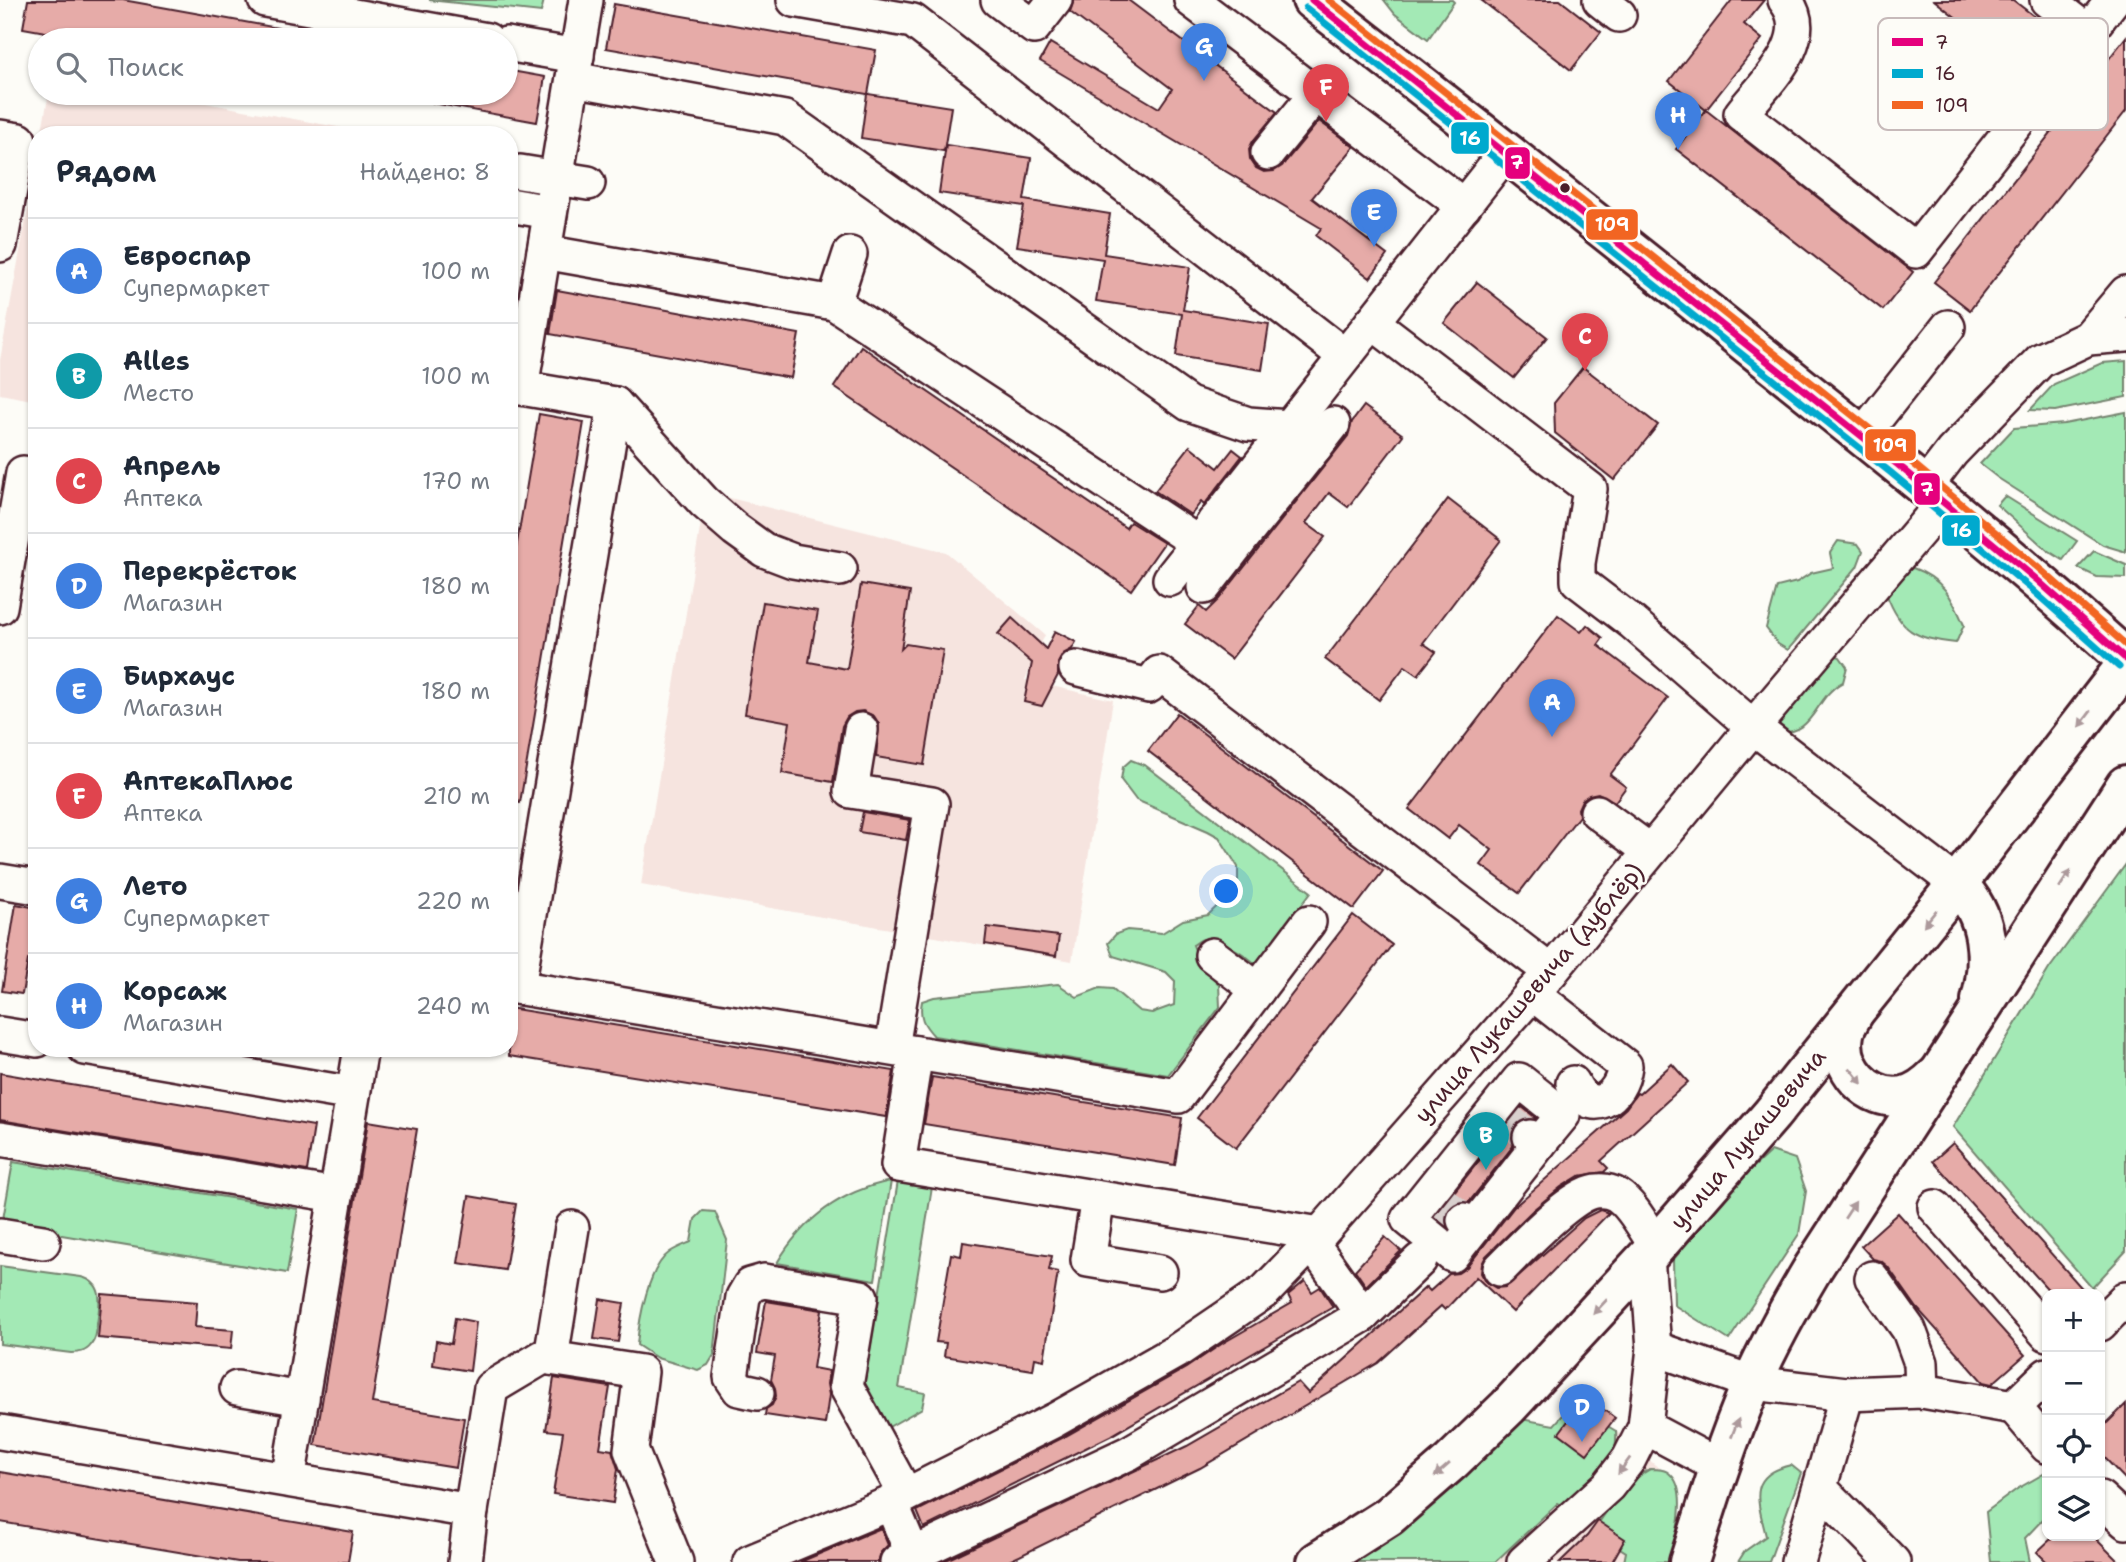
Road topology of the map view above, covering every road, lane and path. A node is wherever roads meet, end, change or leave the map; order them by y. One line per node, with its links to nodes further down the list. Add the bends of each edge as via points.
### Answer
1 (265, 0): 13 (street)
2 (586, 0): 15 (street)
3 (794, 0): 35 (street, via 913,21)
4 (998, 0): 5 (street, via 1034,27)
5 (1055, 0)
6 (1191, 0): 16 (street)
7 (1312, 0): 19 (main road)
8 (1784, 0): 17 (street, via 1796,25 1794,41 1741,114 1916,251)
9 (2047, 0): 11 (street)
10 (2113, 0): 12 (street)
11 (2070, 18)
12 (2099, 18)
13 (420, 28)
14 (518, 48): 15 (street)
15 (575, 68): 22 (street); 37 (street, via 785,118 1189,404 1248,424)
16 (1316, 94): 20 (street); 24 (street)
17 (2011, 130)
18 (0, 137): 26 (street, via 19,140)
19 (1506, 152): 24 (street); 38 (main road)
20 (1268, 153)
21 (520, 172): 22 (street)
22 (572, 180): 25 (street)
23 (518, 206): 25 (street)
24 (1464, 206): 31 (street)
25 (551, 212): 27 (street)
26 (0, 245)
27 (544, 251): 30 (street); 36 (street, via 521,388)
28 (850, 254): 30 (street)
29 (2126, 293): 34 (street)
30 (834, 303): 41 (street)
31 (1372, 322): 35 (street); 49 (street, via 1590,489 1578,581 1633,622)
32 (1948, 327): 38 (street)
33 (2126, 335): 34 (street)
34 (2088, 338): 40 (street, улица Лукашевича (дублёр), via 2041,360 1952,452)
35 (1345, 356): 37 (street)
36 (615, 404): 42 (street, via 704,502 735,529 764,550 793,561); 59 (street)
37 (1313, 432): 41 (street)
38 (1863, 436): 40 (main road)
39 (28, 474): 45 (street, via 23,473)
40 (1935, 494): 46 (main road); 49 (street, улица Лукашевича (дублёр))
41 (1217, 536): 43 (street); 44 (street)
42 (840, 569)
43 (1170, 579)
44 (1205, 587)
45 (0, 607)
46 (2126, 659)
47 (2126, 665): 55 (main road, улица Лукашевича, one-way to 55)
48 (1076, 668): 60 (street, via 1149,687 1159,673)
49 (1753, 727): 53 (street, улица Лукашевича (дублёр)); 55 (street)
50 (862, 730): 67 (street, via 852,790 932,804)
51 (2126, 785): 63 (main road, one-way to 51)
52 (1597, 812): 53 (street)
53 (1650, 851): 60 (street, улица Лукашевича (дублёр))
54 (0, 881): 56 (street)
55 (1957, 884): 63 (main road, via 1978,915 1987,946); 64 (main road, улица Лукашевича, one-way to 64)
56 (28, 886)
57 (1309, 922): 62 (street)
58 (1212, 955): 62 (street)
59 (518, 957)
60 (1541, 983): 71 (street, улица Лукашевича (дублёр)); 72 (street, via 1625,1066 1623,1080 1605,1101 1591,1102 1579,1096)
61 (518, 987): 67 (street)
62 (1258, 990): 67 (street, via 1178,1096)
63 (1978, 1012): 70 (main road)
64 (1853, 1013): 70 (main road, one-way to 70, via 1844,1032 1843,1052 1850,1071 1864,1086 1882,1095 1903,1096 1922,1089); 85 (main road, улица Лукашевича)
65 (0, 1034): 66 (street)
66 (28, 1039)
67 (904, 1051): 78 (street, via 898,1165)
68 (172, 1057): 73 (street)
69 (359, 1057): 73 (street)
70 (1937, 1075): 97 (main road, one-way to 70, via 1812,1268)
71 (1457, 1079): 74 (street); 76 (street, улица Лукашевича (дублёр))
72 (1573, 1083)
73 (353, 1094): 77 (street)
74 (1518, 1127): 80 (street); 80 (street)
75 (0, 1139): 77 (street)
76 (1387, 1158): 80 (street); 83 (street, улица Лукашевича (дублёр))
77 (336, 1195): 102 (street)
78 (1098, 1198): 83 (street); 88 (street, via 1088,1260)
79 (1935, 1207): 93 (street)
80 (1452, 1210)
81 (572, 1228): 95 (street)
82 (0, 1234): 84 (street)
83 (1316, 1239): 91 (street); 110 (street, улица Лукашевича (дублёр), via 1265,1290 1188,1344 1055,1420)
84 (43, 1242)
85 (1652, 1251): 87 (street, via 1634,1214 1618,1195 1594,1191 1554,1218); 94 (street); 118 (main road, улица Лукашевича, one-way to 118, via 1451,1462 1389,1516)
86 (1420, 1259): 91 (street)
87 (1500, 1269)
88 (1160, 1272)
89 (1872, 1278): 99 (street, via 1909,1330 1921,1363)
90 (2126, 1298): 92 (street)
91 (1363, 1315): 114 (street, via 1129,1453)
92 (2105, 1319)
93 (2042, 1329)
94 (1654, 1348): 97 (street); 104 (street)
95 (551, 1358): 112 (street, via 543,1357 491,1388); 116 (street, via 641,1372 631,1450)
96 (2042, 1380): 103 (street)
97 (1753, 1383): 101 (street); 107 (main road, one-way to 97)
98 (237, 1388): 102 (street)
99 (1922, 1391): 101 (street); 103 (street)
100 (757, 1393): 110 (street, via 739,1388 731,1377 743,1297 750,1285 764,1282 860,1297 846,1386)
101 (1847, 1394): 109 (street)
102 (302, 1399): 108 (street)
103 (2014, 1407): 106 (street)
104 (1645, 1427): 107 (street); 119 (street, one-way to 119, via 1608,1486)
105 (0, 1432): 108 (street)
106 (2042, 1440)
107 (1720, 1467): 120 (main road)
108 (288, 1480): 112 (street)
109 (1820, 1488): 121 (street); 122 (street)
110 (899, 1499): 114 (street); 117 (street, улица Лукашевича (дублёр))
111 (2105, 1503): 113 (street)
112 (471, 1511): 115 (street)
113 (2126, 1522)
114 (905, 1559)
115 (465, 1562)
116 (676, 1562)
117 (750, 1562)
118 (1317, 1562)
119 (1524, 1562)
120 (1689, 1562)
121 (1798, 1562)
122 (1893, 1562)

